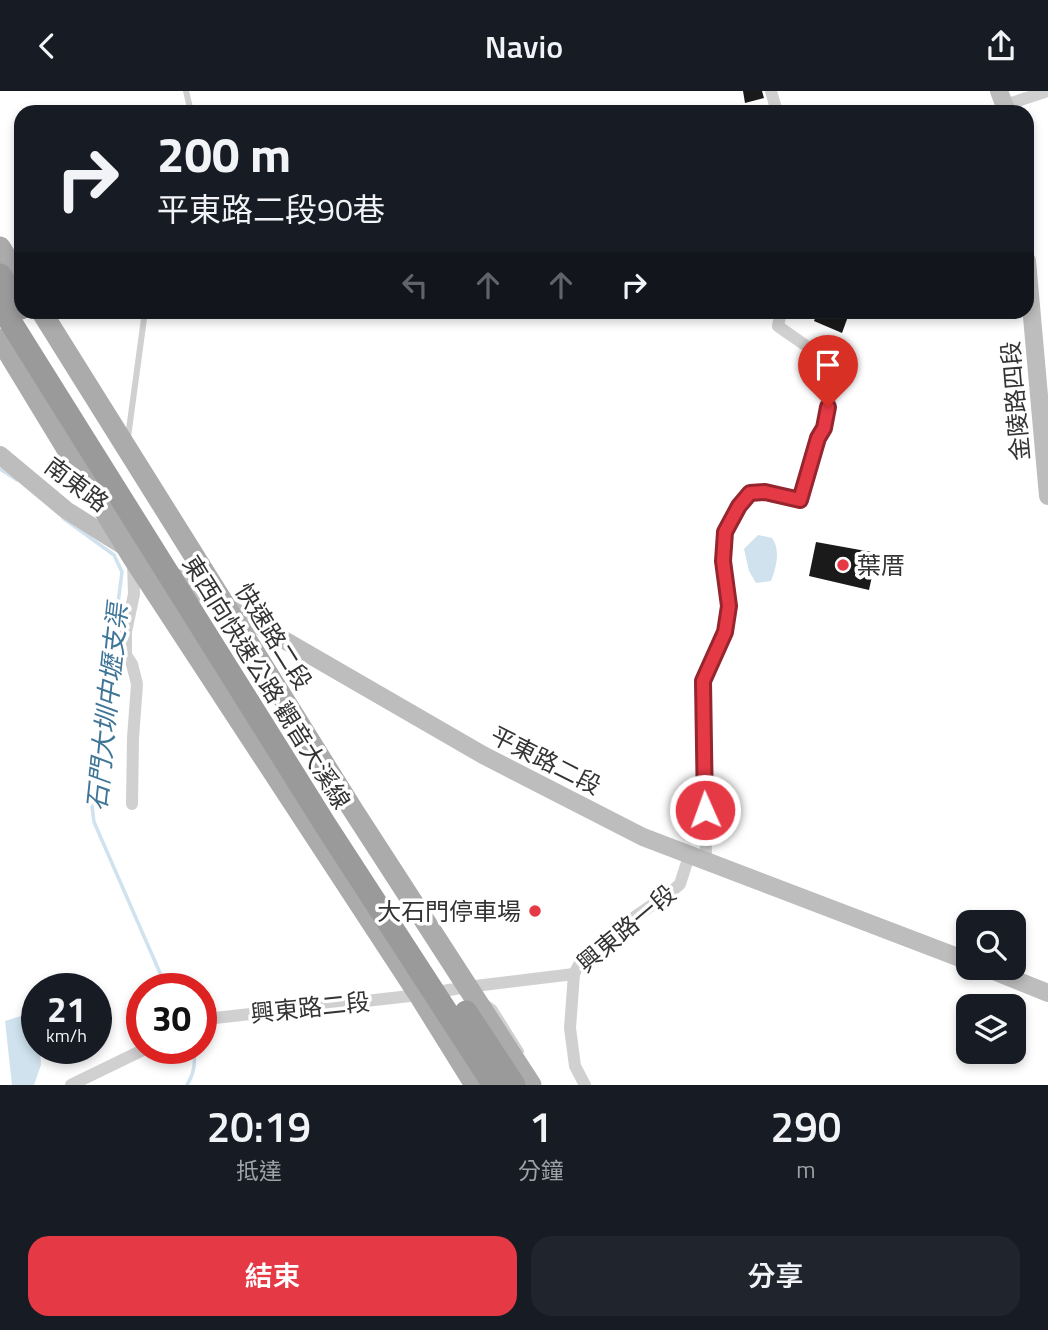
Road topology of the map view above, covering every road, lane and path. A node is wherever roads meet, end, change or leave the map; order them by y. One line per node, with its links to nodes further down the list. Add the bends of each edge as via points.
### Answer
1 (1048, 91): 2 (street)
2 (1004, 103)
3 (0, 247): 4 (main road)
4 (14, 269)
5 (0, 275): 6 (highway, 東西向快速公路 觀音大溪線)
6 (14, 297)
7 (0, 305): 32 (highway, 東西向快速公路 觀音大溪線, bridge)
8 (28, 319): 33 (highway, 東西向快速公路 觀音大溪線, bridge, via 340,819)
9 (46, 319): 14 (main road, 快速路二段)
10 (144, 319): 14 (lane)
11 (780, 319): 20 (street, via 778,327 825,362 833,386 800,500 750,493 725,532 723,561 729,606 725,632 703,681)
12 (1032, 319): 16 (street, 金陵路四段)
13 (0, 339): 17 (main road)
14 (127, 446): 18 (main road, 快速路二段)
15 (0, 455): 17 (street, 南東路, via 66,510)
16 (1048, 496)
17 (130, 554): 18 (street, 平東路二段); 19 (street, via 134,594 126,655 137,684); 26 (main road)
18 (225, 607): 20 (street, 平東路二段, via 482,755 643,837); 24 (main road, 快速路二段)
19 (132, 804)
20 (698, 858): 21 (street, 平東路二段); 22 (street, 興東路一段, via 680,884 581,961)
21 (956, 956)
22 (574, 974): 24 (street, 興東路一段); 35 (street, via 570,1028 575,1066)
23 (1016, 980): 25 (street)
24 (467, 987): 26 (street, 興東路一段); 29 (lane, 快速路二段, via 495,1009); 34 (main road, 快速路二段)
25 (1048, 993)
26 (418, 1002): 27 (street, 興東路二段); 31 (main road)
27 (217, 1018)
28 (126, 1058): 30 (street)
29 (529, 1063)
30 (71, 1085)
31 (475, 1085)
32 (494, 1085)
33 (514, 1085)
34 (531, 1085)
35 (585, 1085)

